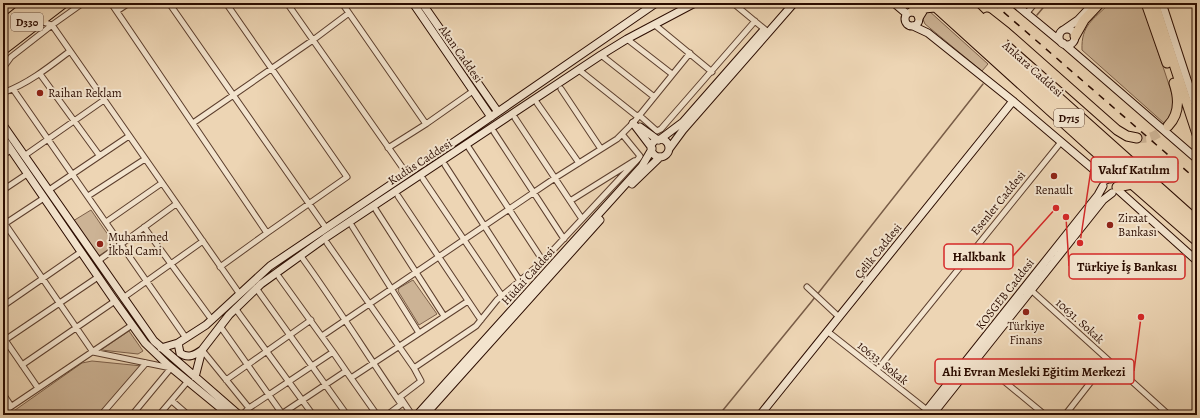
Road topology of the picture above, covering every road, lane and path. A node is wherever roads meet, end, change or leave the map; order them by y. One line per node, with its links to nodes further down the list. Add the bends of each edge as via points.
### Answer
1 (29, 3): 39 (highway)
2 (40, 3): 45 (highway, D330)
3 (52, 3): 49 (highway, D330)
4 (64, 3): 36 (highway)
5 (83, 3): 40 (street)
6 (111, 3): 32 (street)
7 (129, 3): 32 (street)
8 (169, 3): 69 (street)
9 (226, 3): 59 (street)
10 (287, 3): 50 (street)
11 (342, 3): 33 (street)
12 (413, 3): 68 (street, Akan Caddesi)
13 (422, 3): 75 (street, Akan Caddesi)
14 (656, 3): 75 (street, Kudüs Caddesi)
15 (695, 3): 31 (street, Kudüs Caddesi)
16 (733, 3): 37 (street)
17 (788, 3): 44 (street)
18 (794, 3): 44 (street)
19 (894, 3): 35 (street)
20 (919, 3): 35 (highway)
21 (953, 3): 132 (highway, Ankara Caddesi / D715)
22 (967, 3): 90 (highway, via 1006,32 1117,130); 129 (highway, via 1033,70)
23 (1014, 3): 34 (street)
24 (1035, 3): 34 (street)
25 (1094, 3): 43 (street, via 1078,20)
26 (1100, 3): 47 (highway, via 1082,23)
27 (1146, 3): 83 (highway, via 1178,96 1177,112)
28 (1154, 3): 86 (highway)
29 (1162, 3): 74 (street)
30 (936, 4): 35 (highway); 51 (highway); 64 (highway, Ankara Caddesi / D715)
31 (685, 6): 41 (street, Kudüs Caddesi)
32 (117, 11): 80 (street)
33 (349, 13): 50 (street); 81 (street)
34 (1026, 14): 38 (street)
35 (914, 15): 42 (street, via 917,24); 42 (street, via 906,22); 46 (street)
36 (40, 21): 40 (street); 53 (highway)
37 (755, 22): 44 (street); 61 (street)
38 (1036, 22): 43 (street, via 1052,29); 52 (street)
39 (3, 24)
40 (52, 25): 54 (street); 58 (street, via 11,57)
41 (654, 25): 48 (street, Kudüs Caddesi); 55 (street)
42 (913, 26): 46 (street)
43 (1064, 29): 47 (street, via 1071,30); 52 (street, via 1060,34)
44 (766, 31): 91 (street, via 687,117); 97 (street)
45 (3, 32)
46 (928, 33): 72 (street)
47 (1075, 38): 52 (street, via 1070,44); 57 (street, via 1077,51)
48 (627, 39): 56 (street, Kudüs Caddesi); 63 (street)
49 (3, 40)
50 (313, 40): 59 (street); 93 (street)
51 (974, 42): 64 (highway); 108 (highway)
52 (1062, 42): 57 (street)
53 (3, 50)
54 (70, 51): 62 (street); 71 (street)
55 (690, 53): 61 (street); 63 (street)
56 (602, 55): 60 (street, Kudüs Caddesi); 70 (street)
57 (1082, 60): 105 (street)
58 (3, 68)
59 (272, 69): 69 (street); 126 (street, via 347,177)
60 (579, 70): 78 (street); 163 (street, Kudüs Caddesi, via 325,238)
61 (712, 72): 78 (street, via 661,129 657,131)
62 (40, 74): 66 (street); 79 (street)
63 (672, 74): 70 (street)
64 (1025, 79): 130 (highway, Ankara Caddesi / D715)
65 (3, 82): 66 (street, via 5,92)
66 (13, 89): 89 (street)
67 (561, 89): 96 (street)
68 (474, 91): 76 (street, Akan Caddesi); 81 (street)
69 (233, 95): 80 (street); 126 (street)
70 (653, 96): 78 (street)
71 (104, 100): 79 (street); 87 (street)
72 (1013, 101): 92 (street); 176 (street, Çelik Caddesi)
73 (537, 104): 106 (street)
74 (1197, 110)
75 (498, 112): 76 (street, Kudüs Caddesi)
76 (491, 117): 111 (street, Kudüs Caddesi)
77 (515, 118): 112 (street)
78 (637, 118): 85 (street); 91 (street); 95 (street)
79 (74, 120): 89 (street); 100 (street)
80 (193, 123): 140 (street)
81 (426, 124): 93 (street)
82 (3, 125): 101 (street)
83 (1168, 126)
84 (494, 132): 120 (street)
85 (622, 134): 96 (street); 103 (street, via 640,156)
86 (1197, 134)
87 (129, 136): 100 (street); 104 (street)
88 (3, 138): 98 (street)
89 (48, 138): 101 (street); 110 (street)
90 (1137, 138)
91 (658, 140): 95 (street); 97 (street, via 666,142)
92 (1061, 142): 114 (street); 206 (street, Esenler Caddesi)
93 (388, 148): 111 (street)
94 (469, 148): 128 (street)
95 (652, 148): 102 (street, via 654,154); 236 (street, Hüdai Caddesi, via 642,166)
96 (601, 149): 106 (street)
97 (669, 149): 102 (street)
98 (11, 150): 99 (street); 109 (street)
99 (3, 155)
100 (99, 155): 110 (street)
101 (24, 156): 118 (street)
102 (660, 157): 237 (street, Hüdai Caddesi, via 631,185)
103 (638, 158): 124 (street); 131 (street)
104 (145, 159): 115 (street); 121 (street)
105 (1197, 159)
106 (579, 163): 112 (street)
107 (445, 165): 136 (street)
108 (1110, 165): 114 (highway); 116 (highway)
109 (27, 174): 117 (street); 123 (street)
110 (72, 174): 118 (street); 121 (street)
111 (407, 174): 138 (street, Kudüs Caddesi)
112 (555, 178): 120 (street); 124 (street)
113 (423, 179): 143 (street)
114 (1106, 181): 119 (street, via 1116,181); 119 (street, via 1106,191); 223 (street, KOSGEB Caddesi, via 1098,195)
115 (162, 183): 125 (street); 133 (street)
116 (1132, 184): 119 (highway); 145 (highway)
117 (3, 190)
118 (48, 190): 151 (street)
119 (1115, 190): 153 (street); 165 (street, KOSGEB Caddesi)
120 (534, 193): 128 (street); 142 (street)
121 (88, 196): 133 (street)
122 (398, 196): 149 (street)
123 (44, 198): 134 (street); 148 (street)
124 (570, 201): 131 (street)
125 (176, 204): 137 (street); 144 (street)
126 (309, 204): 138 (street); 140 (street)
127 (376, 210): 156 (street)
128 (509, 210): 136 (street); 152 (street)
129 (1197, 214)
130 (1179, 216): 139 (highway, Ankara Caddesi / D715); 141 (highway)
131 (582, 219): 142 (street)
132 (1197, 221)
133 (106, 222): 147 (street)
134 (4, 224): 159 (street)
135 (352, 226): 164 (street)
136 (485, 226): 143 (street); 161 (street)
137 (144, 227): 147 (street); 154 (street)
138 (326, 228): 166 (street, Kudüs Caddesi, via 270,266)
139 (1197, 232)
140 (267, 233): 155 (street)
141 (1197, 236)
142 (564, 239): 152 (street)
143 (464, 240): 149 (street); 167 (street)
144 (203, 241): 154 (street); 155 (street)
145 (1197, 241)
146 (327, 243): 172 (street)
147 (121, 244): 151 (street); 160 (street)
148 (81, 252): 157 (street); 159 (street)
149 (439, 257): 156 (street); 169 (street)
150 (303, 259): 180 (street)
151 (98, 261): 168 (street)
152 (543, 261): 161 (street)
153 (1197, 261)
154 (170, 264): 160 (street); 177 (street)
155 (220, 267): 166 (street)
156 (417, 272): 164 (street); 175 (street)
157 (98, 277): 170 (street); 171 (street)
158 (279, 277): 178 (street)
159 (43, 279): 171 (street); 173 (street)
160 (147, 281): 168 (street); 189 (street)
161 (520, 281): 167 (street)
162 (807, 287): 176 (street)
163 (256, 288): 174 (street, Kudüs Caddesi); 186 (street)
164 (392, 289): 172 (street); 185 (street)
165 (1031, 290): 197 (street, KOSGEB Caddesi); 198 (street, 10631. Sokak)
166 (239, 294): 177 (street, Kudüs Caddesi)
167 (502, 296): 179 (street)
168 (123, 298): 192 (street)
169 (468, 300): 175 (street); 179 (street)
170 (115, 301): 181 (street); 183 (street)
171 (60, 303): 183 (street); 188 (street)
172 (370, 304): 180 (street); 191 (street)
173 (3, 306)
174 (236, 308): 182 (street, Kudüs Caddesi); 194 (street)
175 (444, 316): 185 (street)
176 (839, 317): 184 (street, Çelik Caddesi)
177 (212, 320): 189 (street, Kudüs Caddesi)
178 (311, 320): 186 (street); 187 (street)
179 (481, 320): 205 (street)
180 (344, 322): 187 (street); 200 (street)
181 (132, 325): 195 (street); 204 (street, via 145,343)
182 (220, 326): 193 (street, Kudüs Caddesi); 202 (street)
183 (76, 328): 195 (street); 201 (street)
184 (828, 331): 206 (street, 10633. Sokak); 238 (street, Çelik Caddesi)
185 (419, 333): 191 (street)
186 (290, 335): 194 (street); 203 (street)
187 (322, 336): 196 (street)
188 (4, 338): 201 (street)
189 (186, 338): 190 (street, Kudüs Caddesi)
190 (178, 343): 192 (street, Kudüs Caddesi); 193 (street, via 180,353 184,355 194,355)
191 (399, 347): 200 (street); 205 (street)
192 (161, 348): 208 (street)
193 (202, 350): 208 (street, Kudüs Caddesi); 210 (street)
194 (267, 351): 202 (street); 212 (street)
195 (93, 352): 199 (street); 214 (street)
196 (333, 352): 203 (street); 207 (street)
197 (976, 358): 223 (street, KOSGEB Caddesi); 239 (street)
198 (1108, 360): 240 (street); 241 (street, 10631. Sokak)
199 (146, 363): 204 (street); 224 (street)
200 (373, 364): 209 (street); 219 (street)
201 (22, 365): 214 (street)
202 (248, 365): 210 (street); 216 (street)
203 (313, 366): 212 (street); 213 (street)
204 (172, 368): 211 (street); 225 (street)
205 (414, 368): 219 (street, via 422,381 400,397)
206 (877, 370): 223 (street, 10633. Sokak)
207 (346, 371): 209 (street); 213 (street)
208 (194, 377): 229 (street)
209 (351, 378): 233 (street)
210 (226, 380): 221 (street)
211 (188, 381): 218 (street); 228 (street)
212 (289, 381): 216 (street); 217 (street)
213 (326, 385): 217 (street); 232 (street)
214 (38, 388): 220 (street)
215 (3, 394): 220 (street)
216 (270, 396): 221 (street); 230 (street)
217 (303, 400): 230 (street); 231 (street)
218 (172, 401): 226 (street); 227 (street)
219 (402, 403): 234 (street); 235 (street)
220 (11, 406): 222 (street)
221 (249, 408): 229 (street)
222 (3, 412)
223 (927, 413)
224 (101, 415)
225 (132, 415)
226 (159, 415)
227 (188, 415)
228 (229, 415)
229 (240, 415)
230 (282, 415)
231 (313, 415)
232 (347, 415)
233 (377, 415)
234 (387, 415)
235 (412, 415)
236 (418, 415)
237 (425, 415)
238 (760, 415)
239 (1045, 415)
240 (1065, 415)
241 (1169, 415)

